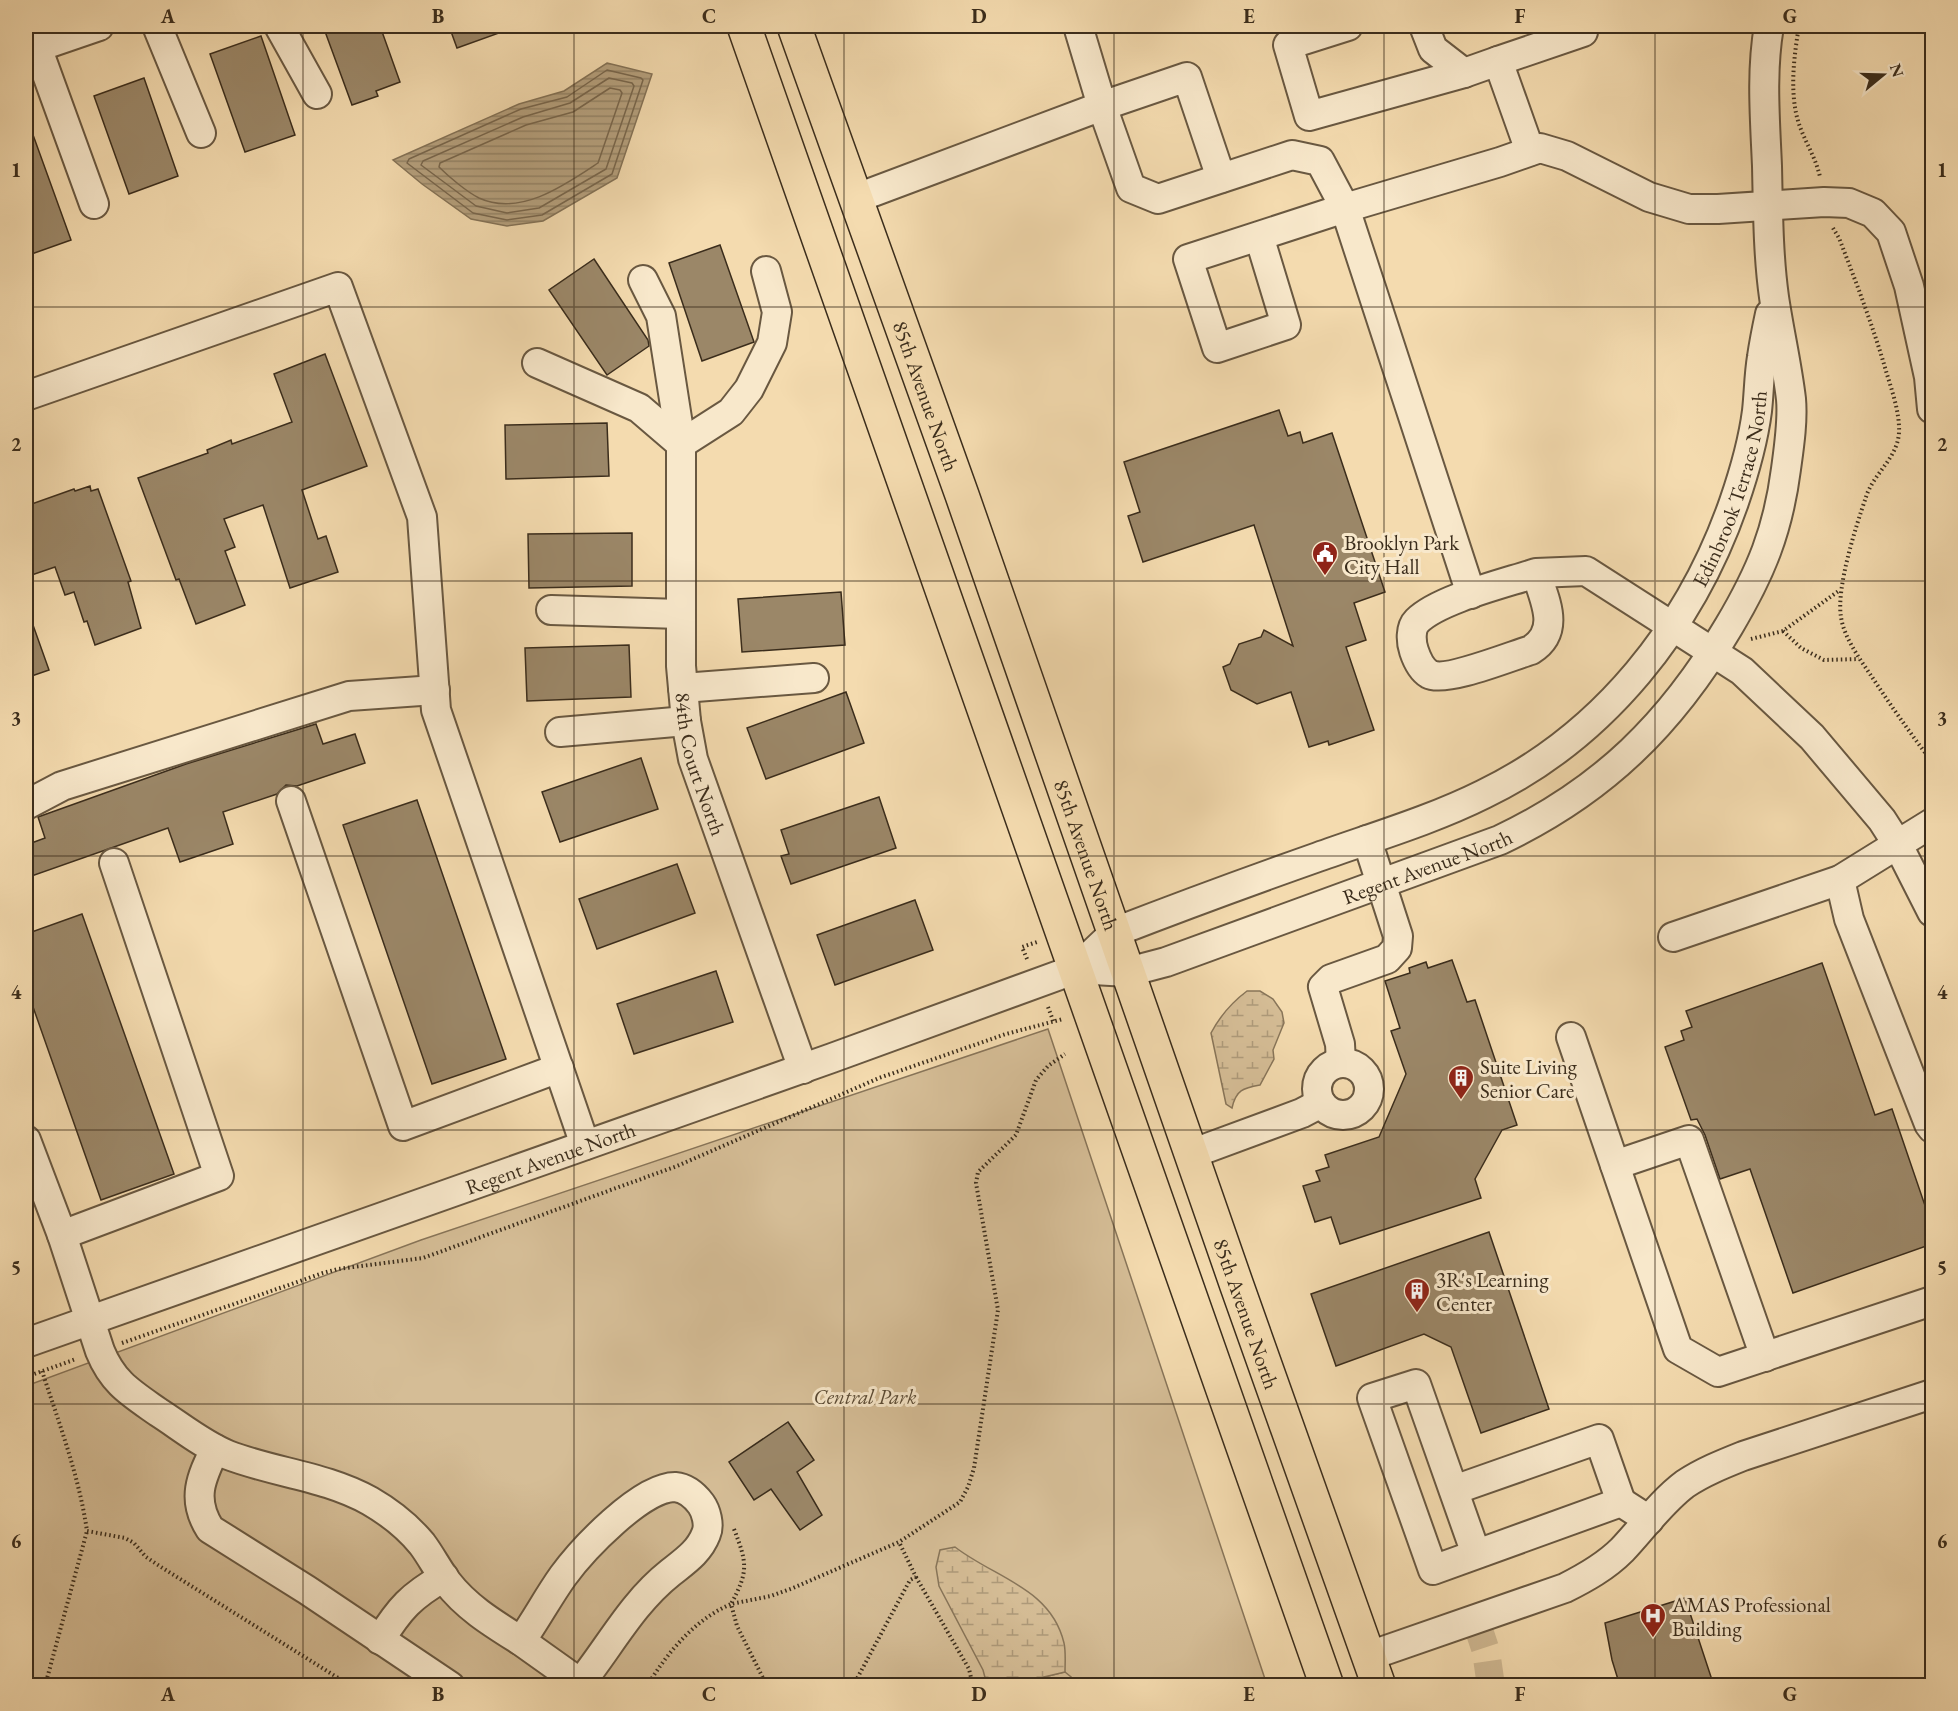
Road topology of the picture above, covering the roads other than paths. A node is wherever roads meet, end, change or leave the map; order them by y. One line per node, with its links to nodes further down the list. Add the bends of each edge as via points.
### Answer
1 (99, 26): 11 (street)
2 (157, 26): 16 (street)
3 (279, 26): 14 (street)
4 (744, 26): 54 (main road)
5 (794, 26): 19 (main road, 85th Avenue North)
6 (1078, 26): 15 (street)
7 (1348, 26): 13 (street, via 1288,45 1309,116)
8 (1424, 26): 13 (street, via 1433,49)
9 (1581, 26): 12 (street, via 1583,32)
10 (1768, 26): 21 (street, Edinbrook Terrace North, via 1764,90)
11 (41, 41): 20 (street)
12 (1498, 61): 13 (street); 17 (street)
13 (1464, 73)
14 (317, 94)
15 (1102, 106): 18 (street, via 1131,188 1158,199); 18 (street, via 1187,77); 19 (street)
16 (201, 133)
17 (1530, 152): 21 (street, via 1540,148 1567,156 1649,197 1679,207); 22 (street)
18 (1221, 178): 22 (street, via 1292,155 1320,161)
19 (857, 198): 52 (main road, 85th Avenue North)
20 (94, 204)
21 (1768, 206): 26 (street, Edinbrook Terrace North); 28 (street, via 1849,203 1873,213 1891,232 1909,286)
22 (1345, 208): 23 (street); 33 (street)
23 (1258, 236)
24 (766, 271): 31 (street, via 777,312 772,343 749,389 731,412)
25 (642, 280): 31 (street, 84th Court North, via 661,316)
26 (1774, 294): 36 (street, Edinbrook Terrace North, via 1757,413 1735,502 1715,552); 37 (street, Edinbrook Terrace North, via 1791,401 1782,500 1758,574)
27 (537, 363): 31 (street, via 639,408)
28 (1930, 377): 30 (street)
29 (26, 396): 40 (street, via 338,287 422,517)
30 (1932, 409)
31 (681, 444): 35 (street, 84th Court North)
32 (1536, 573): 33 (street); 33 (street, via 1548,613 1548,629 1542,643 1448,676 1430,675 1420,666 1413,649 1416,622); 36 (street, via 1586,572)
33 (1471, 594)
34 (551, 610): 35 (street)
35 (680, 614): 39 (street, 84th Court North)
36 (1672, 628): 37 (street); 46 (street, Regent Avenue North, via 1652,657 1601,713 1561,747 1483,795)
37 (1714, 652): 47 (street, via 1742,671 1812,737); 50 (street, Regent Avenue North, via 1650,734 1571,800 1533,825 1500,840)
38 (814, 678): 39 (street)
39 (683, 688): 41 (street, 84th Court North)
40 (435, 690): 44 (street, via 349,696 62,786); 58 (street, via 436,710)
41 (686, 721): 42 (street); 59 (street, 84th Court North, via 693,759)
42 (560, 732)
43 (291, 801): 58 (street, via 403,1126)
44 (26, 805)
45 (1932, 823): 47 (street)
46 (1367, 840): 50 (street); 52 (street, Regent Avenue North)
47 (1898, 845): 49 (street); 51 (street)
48 (114, 863): 66 (street, via 219,1176)
49 (1840, 880): 53 (street); 61 (street, via 1849,919)
50 (1381, 885): 55 (street, Regent Avenue North); 57 (street, via 1398,936 1397,948 1387,959 1331,979 1323,987 1340,1044)
51 (1932, 912)
52 (1115, 932): 54 (street, Regent Avenue North); 55 (main road, 85th Avenue North)
53 (1673, 937)
54 (1076, 969): 55 (street, Regent Avenue North); 59 (street, Regent Avenue North); 83 (main road)
55 (1128, 972): 64 (main road, 85th Avenue North)
56 (1571, 1037): 65 (street)
57 (1341, 1063): 60 (street, via 1328,1067 1318,1080); 60 (street, via 1352,1064 1365,1075 1370,1090 1368,1099 1356,1113 1347,1116 1329,1112)
58 (559, 1068): 63 (street)
59 (803, 1069): 63 (street, Regent Avenue North)
60 (1320, 1103): 64 (street)
61 (1932, 1128)
62 (26, 1140): 66 (street)
63 (585, 1145): 68 (street, Regent Avenue North)
64 (1191, 1154): 80 (main road, 85th Avenue North)
65 (1615, 1165): 70 (street, via 1678,1350 1718,1372); 70 (street, via 1689,1140)
66 (62, 1235): 68 (street)
67 (1932, 1301): 70 (street)
68 (90, 1320): 69 (street, Regent Avenue North); 72 (street, via 107,1368 130,1393)
69 (29, 1342)
70 (1765, 1357)
71 (1932, 1394): 75 (street, via 1713,1468 1685,1485)
72 (215, 1449): 77 (street, via 268,1468 342,1487 370,1501 410,1531); 78 (street, via 200,1488 199,1503 210,1529)
73 (1454, 1490): 74 (street, via 1599,1439); 76 (street); 76 (street, via 1416,1384 1372,1398 1432,1570)
74 (1621, 1502): 75 (street); 76 (street)
75 (1649, 1520): 80 (street, via 1595,1572)
76 (1476, 1554)
77 (444, 1577): 78 (street, via 409,1599); 79 (street, via 478,1613)
78 (380, 1640): 82 (street)
79 (521, 1641): 81 (street); 81 (street, via 564,1575 618,1517 657,1491 674,1487 694,1495 705,1510 708,1530 700,1549 644,1597)
80 (1374, 1671)
81 (579, 1684)
82 (450, 1686)
83 (1327, 1686)

